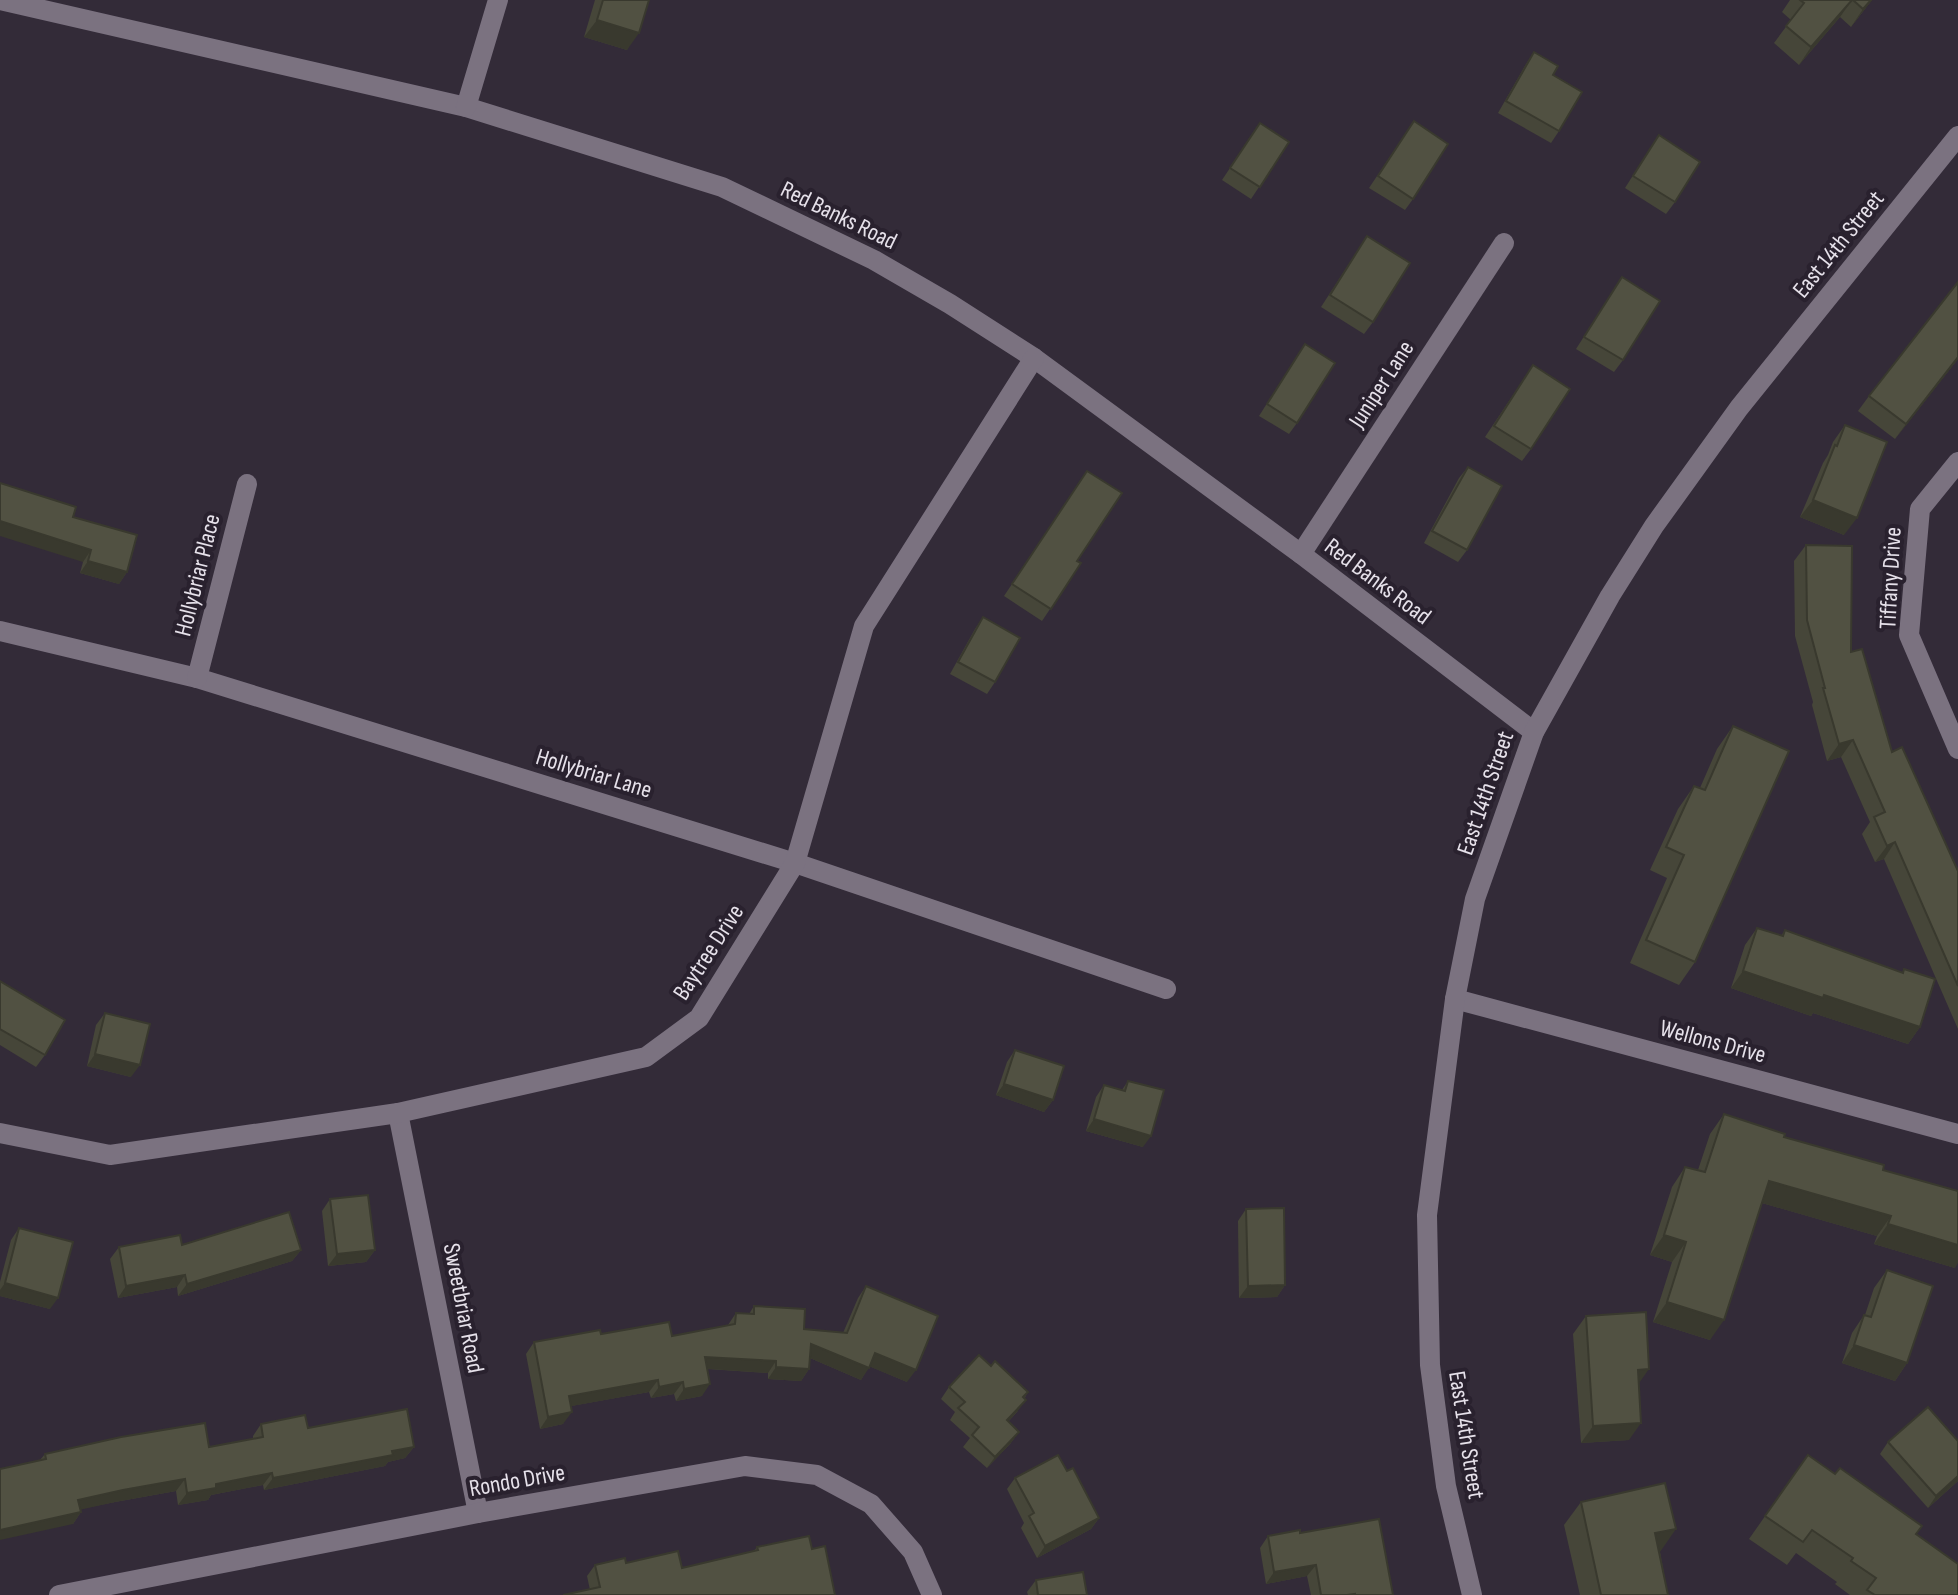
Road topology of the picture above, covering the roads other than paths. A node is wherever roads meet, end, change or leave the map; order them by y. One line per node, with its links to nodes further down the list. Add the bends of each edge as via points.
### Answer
1 (0, 0): 3 (street, Red Banks Road)
2 (498, 0): 3 (street)
3 (466, 107): 6 (street, Red Banks Road, via 722,187 874,260)
4 (1958, 136): 12 (street, East 14th Street, via 1739,408 1654,526)
5 (1504, 243): 9 (street, Juniper Lane)
6 (1034, 358): 9 (street, Red Banks Road); 14 (street, Baytree Drive, via 864,626)
7 (1958, 462): 13 (street, Tiffany Drive, via 1920,509 1909,635)
8 (247, 484): 11 (street, Hollybriar Place)
9 (1301, 554): 12 (street, Red Banks Road)
10 (0, 631): 11 (street, Hollybriar Lane)
11 (197, 678): 14 (street, Hollybriar Lane)
12 (1534, 732): 16 (street, East 14th Street, via 1475,899)
13 (1958, 749)
14 (795, 863): 15 (street, Hollybriar Lane); 17 (street, Baytree Drive, via 699,1018 646,1057)
15 (1166, 989)
16 (1455, 999): 19 (street, Wellons Drive); 23 (street, East 14th Street, via 1427,1215 1430,1365 1446,1486)
17 (398, 1113): 18 (street, Baytree Drive, via 110,1155); 20 (street, Sweetbriar Road)
18 (0, 1133)
19 (1958, 1134)
20 (478, 1513): 21 (street, Rondo Drive); 22 (street, Rondo Drive, via 745,1466 817,1475 871,1504 913,1552)
21 (59, 1595)
22 (932, 1595)
23 (1472, 1595)

